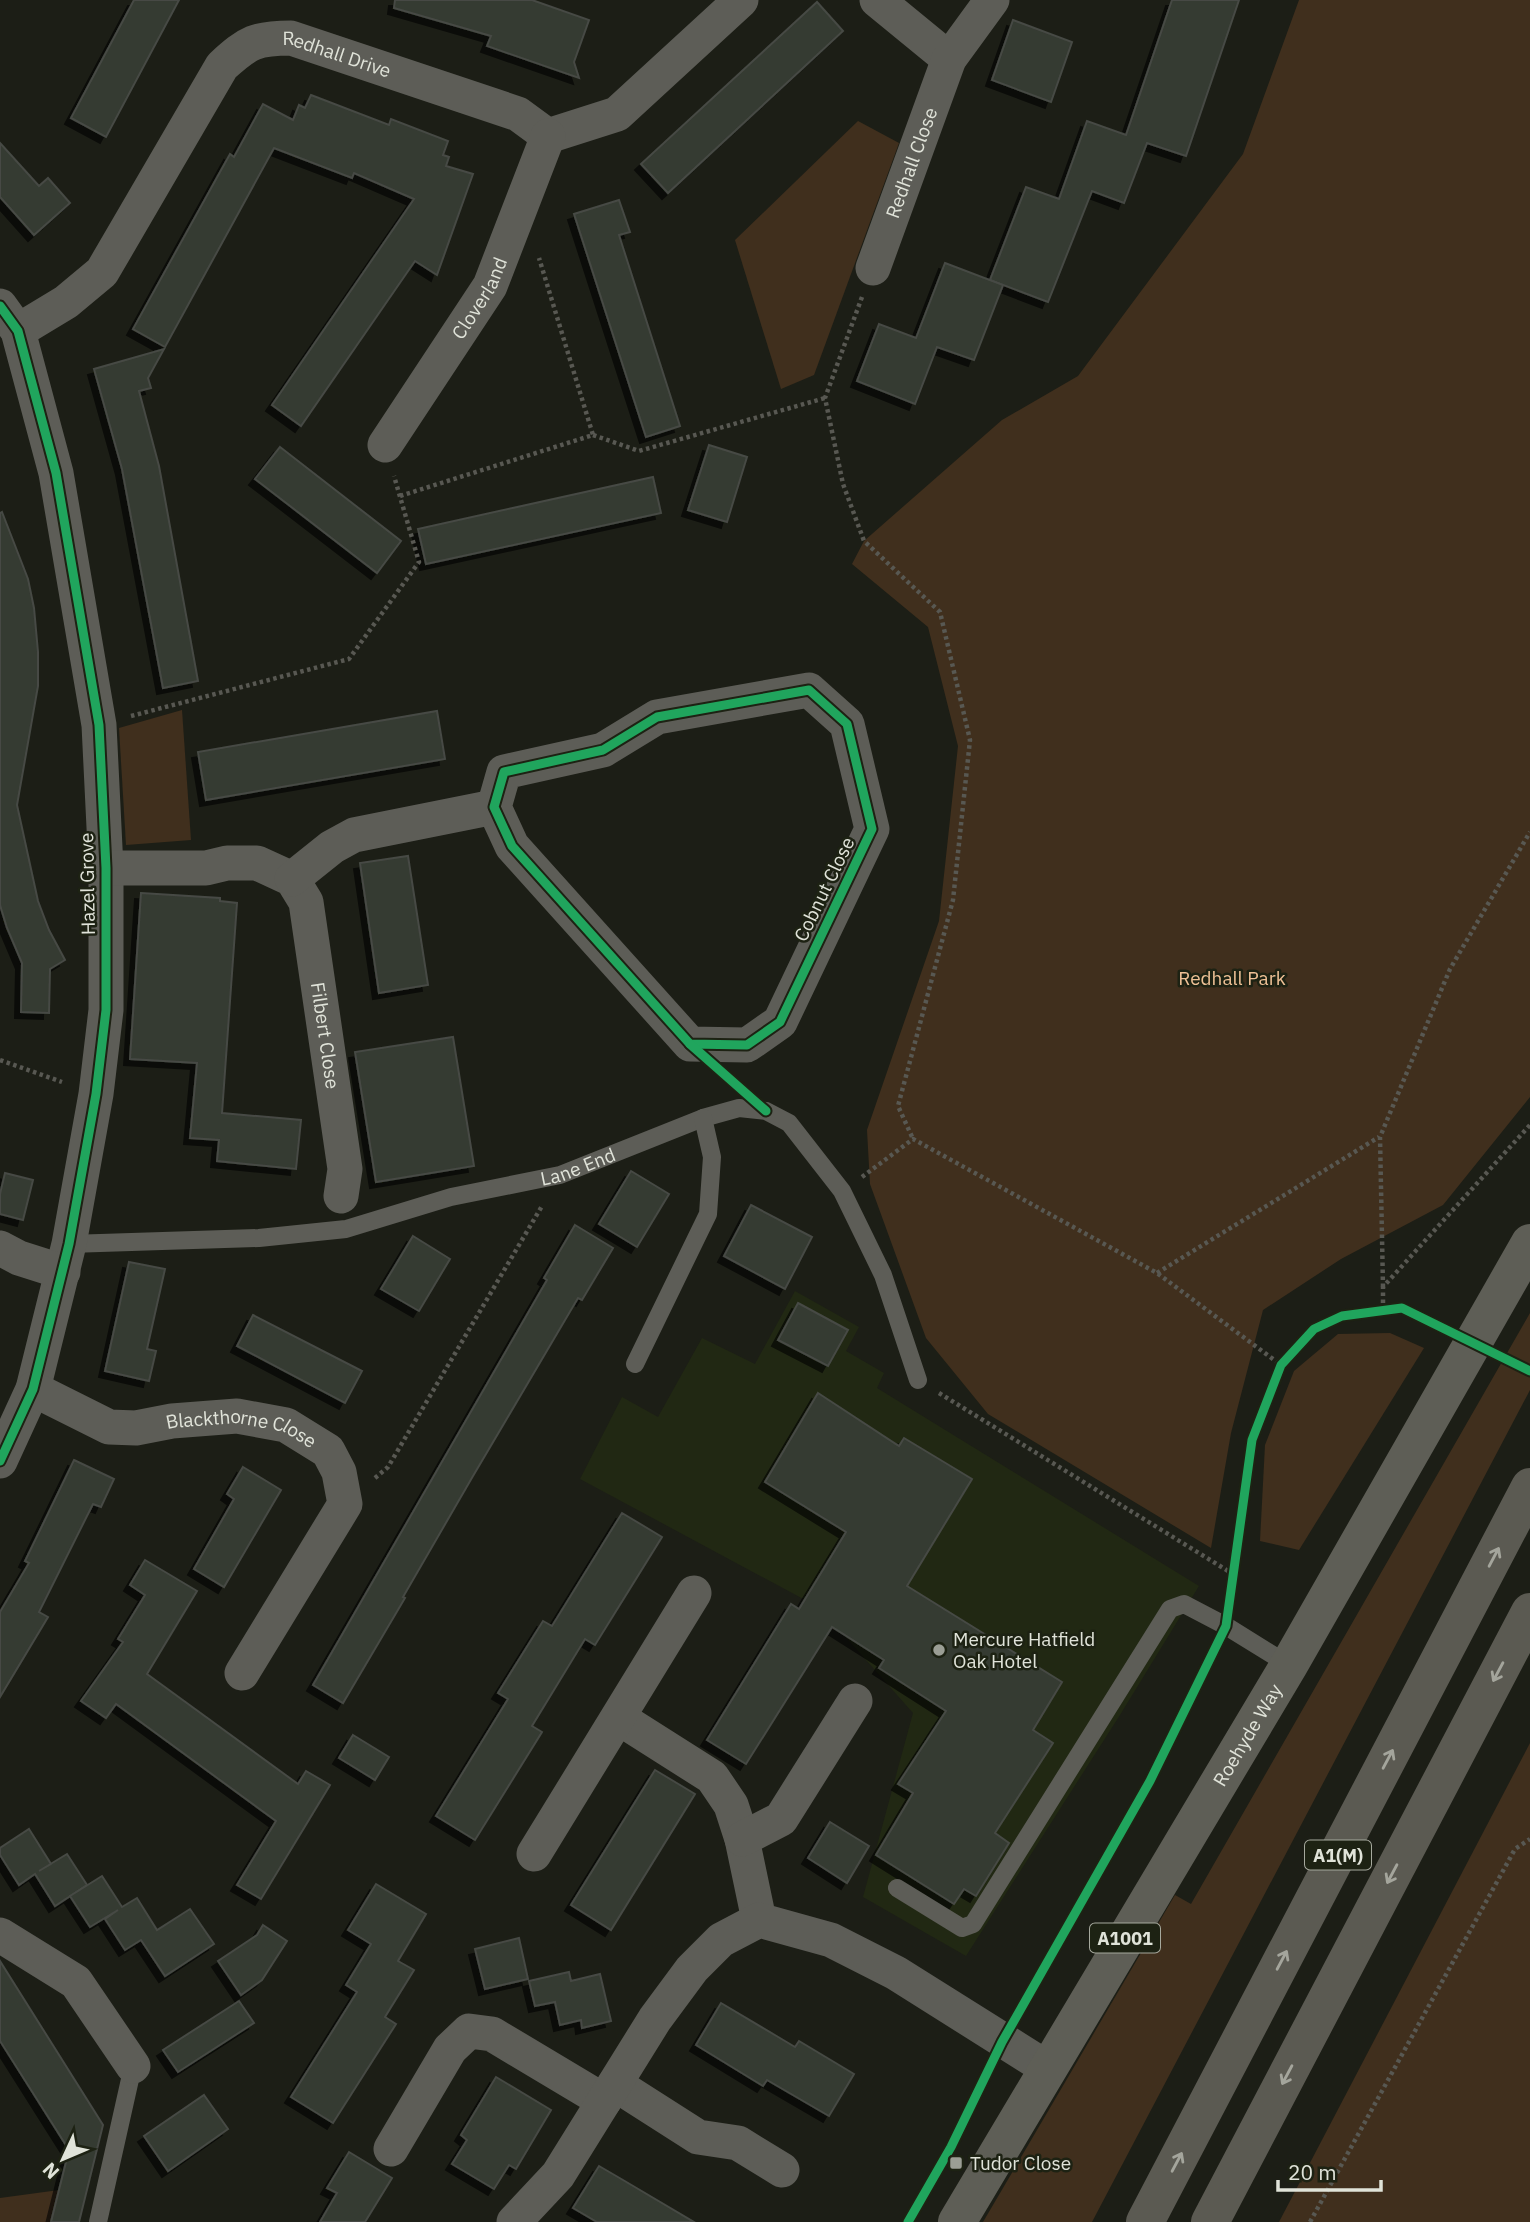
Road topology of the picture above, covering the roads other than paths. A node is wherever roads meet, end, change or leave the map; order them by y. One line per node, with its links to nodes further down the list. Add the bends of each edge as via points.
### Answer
1 (741, 0): 5 (street, via 617,114)
2 (877, 0): 4 (street)
3 (992, 0): 4 (street, Redhall Close)
4 (949, 59): 6 (street, Redhall Close)
5 (548, 136): 7 (street, Redhall Drive, via 518,114 291,38 266,38 244,46 222,66 102,272 66,302); 8 (street, Cloverland, via 490,286)
6 (873, 268)
7 (9, 318): 10 (street, Hazel Grove, via 57,473 99,725)
8 (385, 445)
9 (494, 807): 9 (street, Cobnut Close, via 504,772 603,750 657,717 809,690 846,724 872,829 780,1022 747,1045 690,1045 512,846); 11 (street, via 355,835 332,846)
10 (106, 868): 11 (street, via 257,863); 16 (street, Hazel Grove, via 106,1010 96,1094)
11 (292, 879): 13 (street, Filbert Close, via 306,902 345,1169)
12 (703, 1118): 16 (lane, Lane End, via 560,1175 451,1196 346,1229); 17 (lane, via 712,1157 708,1214); 18 (lane, Lane End, via 739,1108 766,1111 789,1123 842,1191 883,1275)
13 (341, 1196)
14 (1530, 1243): 24 (main road, Roehyde Way / A1001)
15 (0, 1248): 16 (street, Lane End, via 19,1258)
16 (66, 1258): 19 (street, Hazel Grove)
17 (635, 1364)
18 (918, 1381)
19 (33, 1389): 20 (street, Hazel Grove); 25 (street, Blackthorne Close, via 109,1427 237,1416 286,1425 328,1451 339,1472 345,1504)
20 (0, 1461)
21 (1530, 1487): 41 (highway, A1(M), one-way to 21)
22 (694, 1593): 27 (street)
23 (1530, 1612): 42 (highway, A1(M), one-way to 42)
24 (1289, 1665): 30 (lane, via 1184,1604 1170,1609 973,1924 962,1928); 34 (main road, Roehyde Way / A1001)
25 (242, 1673)
26 (855, 1701): 28 (street, via 781,1819)
27 (618, 1718): 28 (street, via 712,1777 731,1805); 29 (street)
28 (742, 1839): 31 (street)
29 (534, 1854)
30 (897, 1888)
31 (759, 1920): 34 (street, via 831,1940 896,1973); 35 (street, via 722,1940 692,1969)
32 (0, 1935): 33 (street, via 76,1982)
33 (133, 2066): 38 (lane)
34 (1047, 2068): 40 (main road, Roehyde Way / A1001)
35 (610, 2093): 36 (street, via 492,2034 469,2031 450,2049); 37 (street, via 698,2137 737,2143); 39 (street, via 558,2175)
36 (391, 2149)
37 (782, 2170)
38 (98, 2222)
39 (514, 2222)
40 (957, 2222)
41 (1145, 2222)
42 (1210, 2222)

